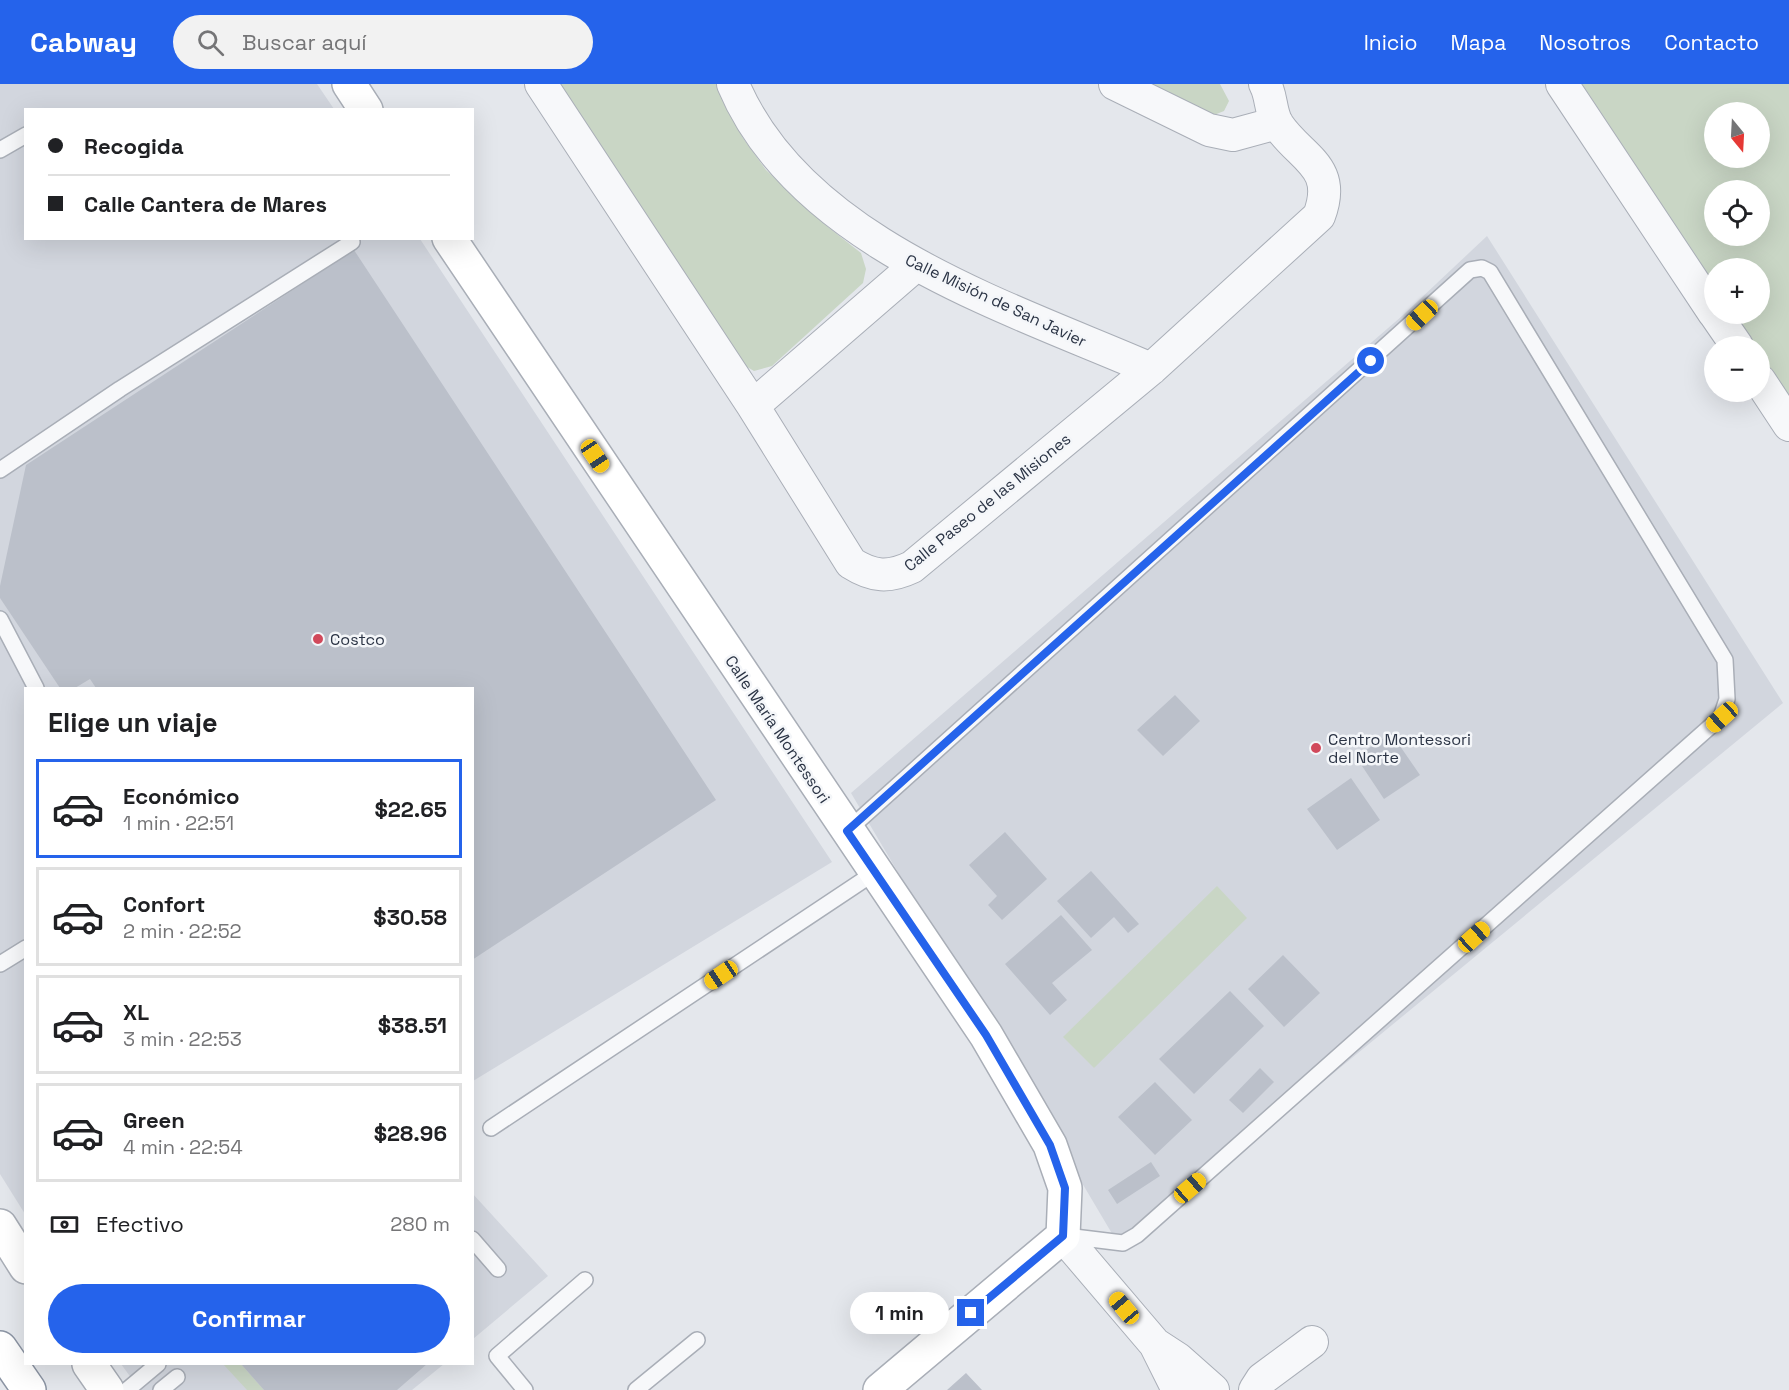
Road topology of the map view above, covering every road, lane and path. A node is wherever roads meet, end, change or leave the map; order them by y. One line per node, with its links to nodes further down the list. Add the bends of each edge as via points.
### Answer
1 (349, 84): 7 (main road)
2 (541, 84): 17 (street, Calle Paseo de las Misiones)
3 (733, 84): 13 (street, Calle Misión de San Javier, via 765,139 821,200 857,230)
4 (1115, 84): 8 (street, via 1209,130 1233,135)
5 (1264, 84): 8 (street, Calle Paseo de las Misiones)
6 (1562, 84): 14 (street)
7 (365, 108)
8 (1277, 123): 15 (street, Calle Paseo de las Misiones, via 1316,164 1324,183 1325,201 1319,216)
9 (24, 136): 10 (lane)
10 (0, 150)
11 (355, 240): 19 (lane)
12 (450, 240): 22 (main road, Calle María Montessori)
13 (916, 265): 15 (street, Calle Misión de San Javier); 17 (street)
14 (1704, 297)
15 (1151, 369): 17 (street, Calle Paseo de las Misiones, via 912,567 881,576 866,573 852,562)
16 (1770, 396): 18 (street)
17 (753, 406)
18 (1789, 425)
19 (0, 470)
20 (0, 619): 21 (lane)
21 (35, 687)
22 (847, 831): 23 (main road, Calle María Montessori); 28 (lane, via 1470,270 1482,268 1490,272 1725,660 1727,699 1722,717 1137,1235 1123,1243)
23 (874, 873): 26 (lane); 28 (main road, Calle María Montessori, via 986,1035 1050,1145 1065,1188)
24 (24, 949): 25 (lane)
25 (0, 964)
26 (491, 1128)
27 (0, 1226): 30 (main road)
28 (1063, 1236): 35 (street); 46 (main road)
29 (474, 1241): 31 (lane)
30 (24, 1264)
31 (498, 1269)
32 (585, 1280): 44 (lane, via 497,1356)
33 (697, 1340): 45 (lane)
34 (1312, 1342): 49 (street, via 1262,1379)
35 (1155, 1344): 47 (street); 48 (street)
36 (0, 1348): 40 (main road)
37 (90, 1365): 41 (main road)
38 (157, 1365): 42 (lane)
39 (177, 1377): 43 (lane)
40 (29, 1390)
41 (107, 1390)
42 (127, 1390)
43 (161, 1390)
44 (525, 1390)
45 (636, 1390)
46 (880, 1390)
47 (1178, 1390)
48 (1213, 1390)
49 (1255, 1390)

